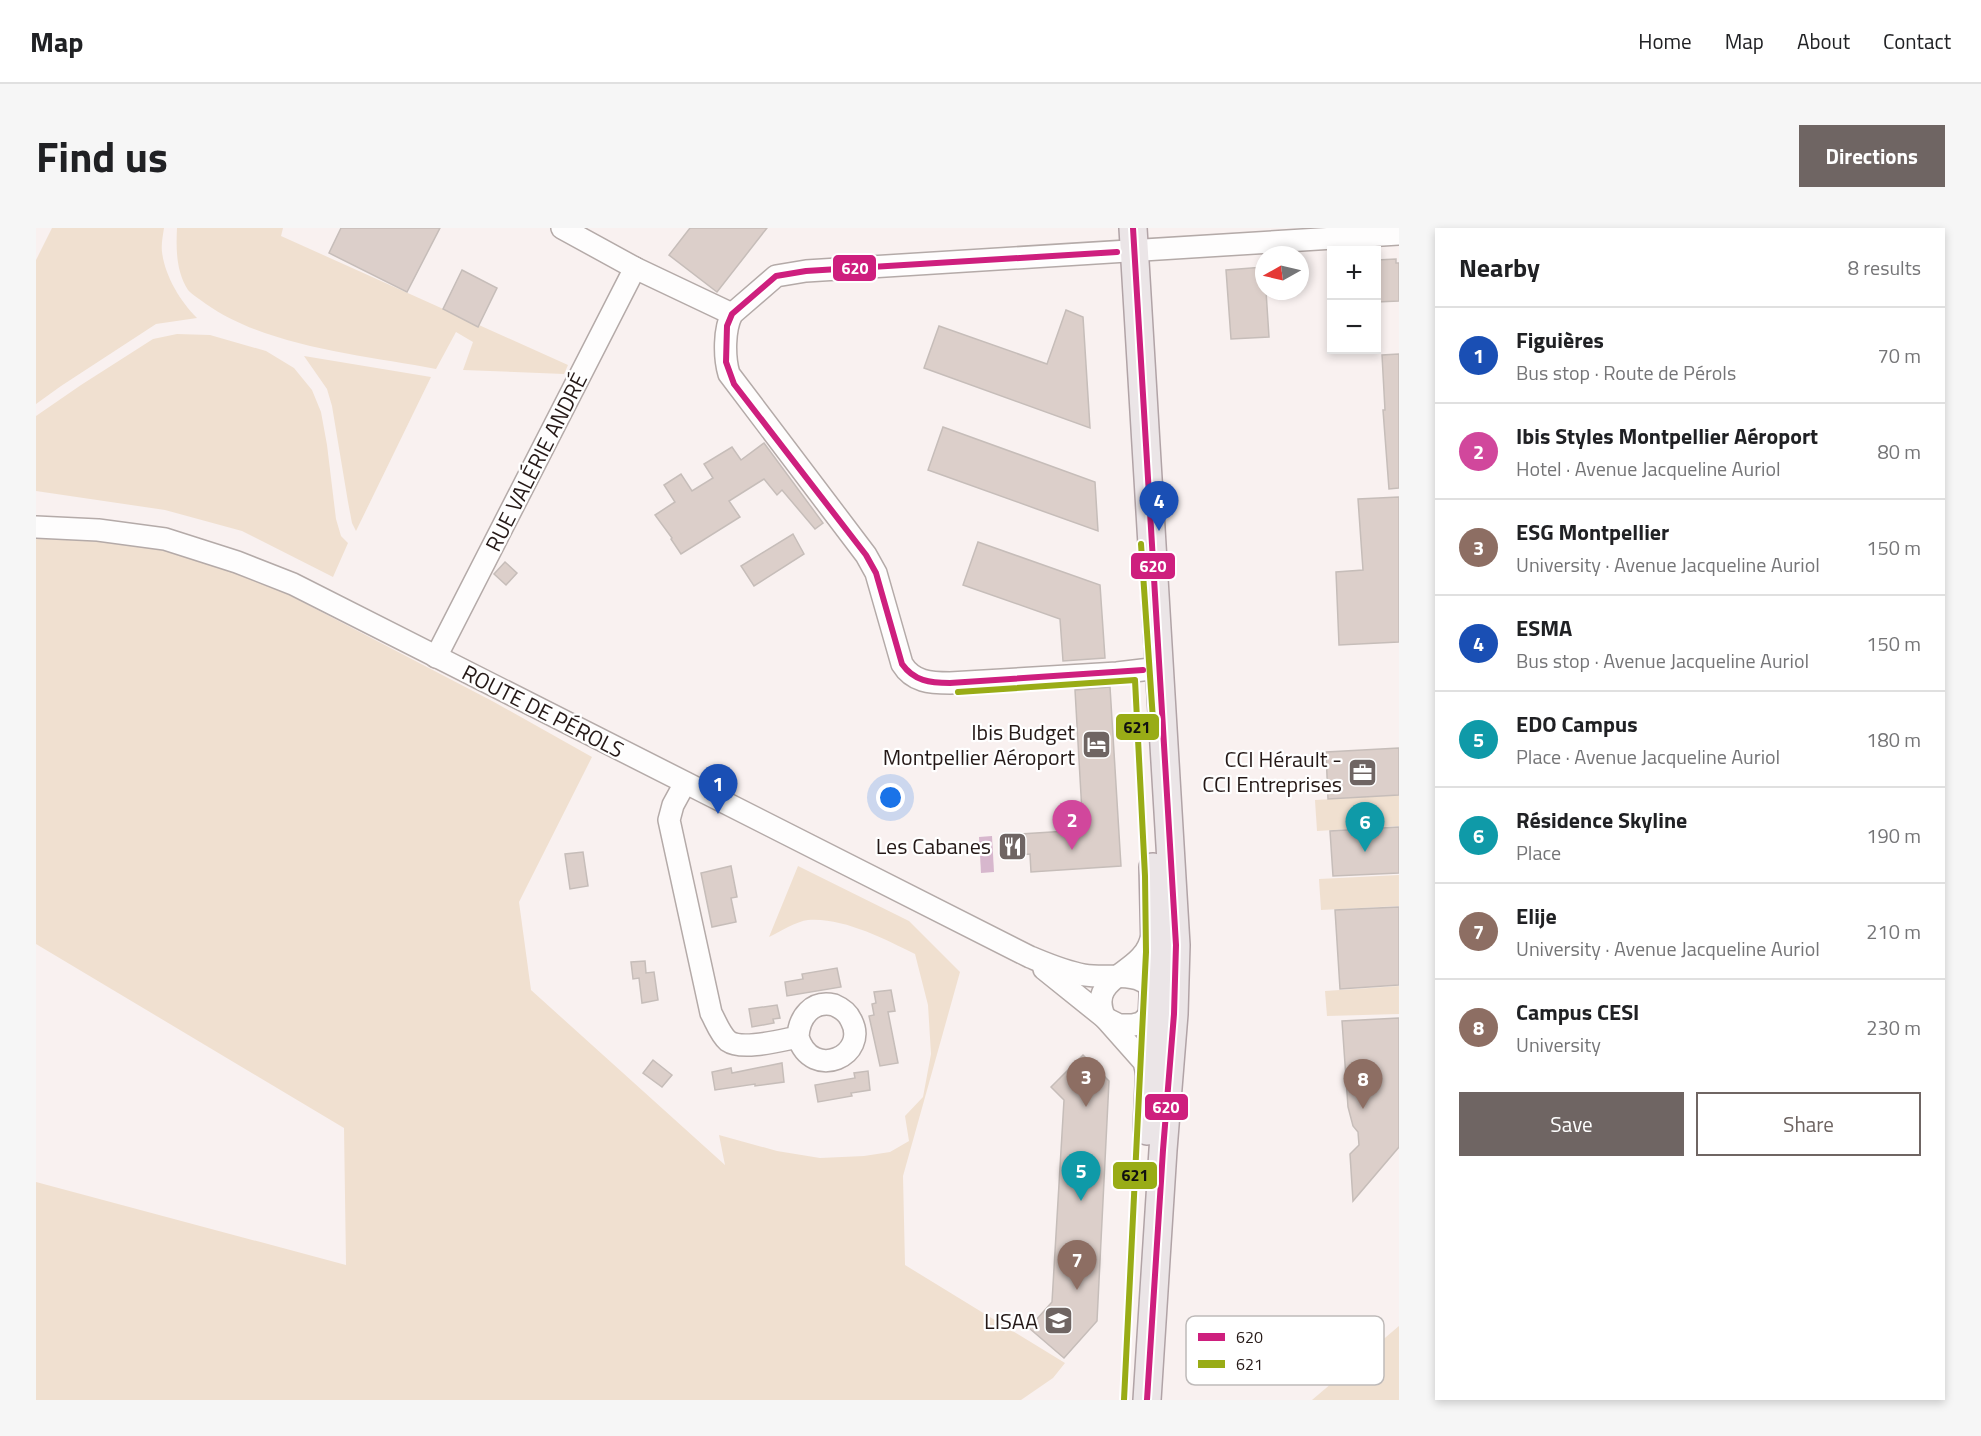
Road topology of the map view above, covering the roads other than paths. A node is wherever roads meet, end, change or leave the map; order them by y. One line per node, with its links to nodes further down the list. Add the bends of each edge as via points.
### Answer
1 (562, 228): 4 (street)
2 (1399, 234): 3 (street)
3 (1125, 240): 5 (street, via 789,273 770,280); 8 (main road, via 1134,545)
4 (635, 268): 5 (street); 7 (street, RUE VALÉRIE ANDRÉ)
5 (732, 314): 8 (street, via 726,340 729,374 866,555 876,573 908,673 920,680 950,683)
6 (36, 527): 7 (street, ROUTE DE PÉROLS, via 165,539 237,562 293,584)
7 (436, 657): 9 (street, ROUTE DE PÉROLS)
8 (1151, 669): 10 (main road); 13 (main road, via 1175,918)
9 (685, 783): 11 (street, ROUTE DE PÉROLS); 15 (street, via 669,820 711,1013 729,1042 742,1045)
10 (1154, 928): 12 (street, via 1143,955); 13 (main road)
11 (1030, 957): 12 (street, ROUTE DE PÉROLS, via 1069,972); 14 (street, ROUTE DE PÉROLS)
12 (1120, 976): 13 (street, via 1138,978); 14 (street, via 1102,992)
13 (1162, 996): 14 (street, via 1133,1026); 16 (main road); 18 (main road, via 1163,1150)
14 (1105, 1018): 16 (street, ROUTE DE PÉROLS, via 1144,1062)
15 (798, 1037)
16 (1149, 1086): 17 (main road)
17 (1133, 1400)
18 (1147, 1400)

